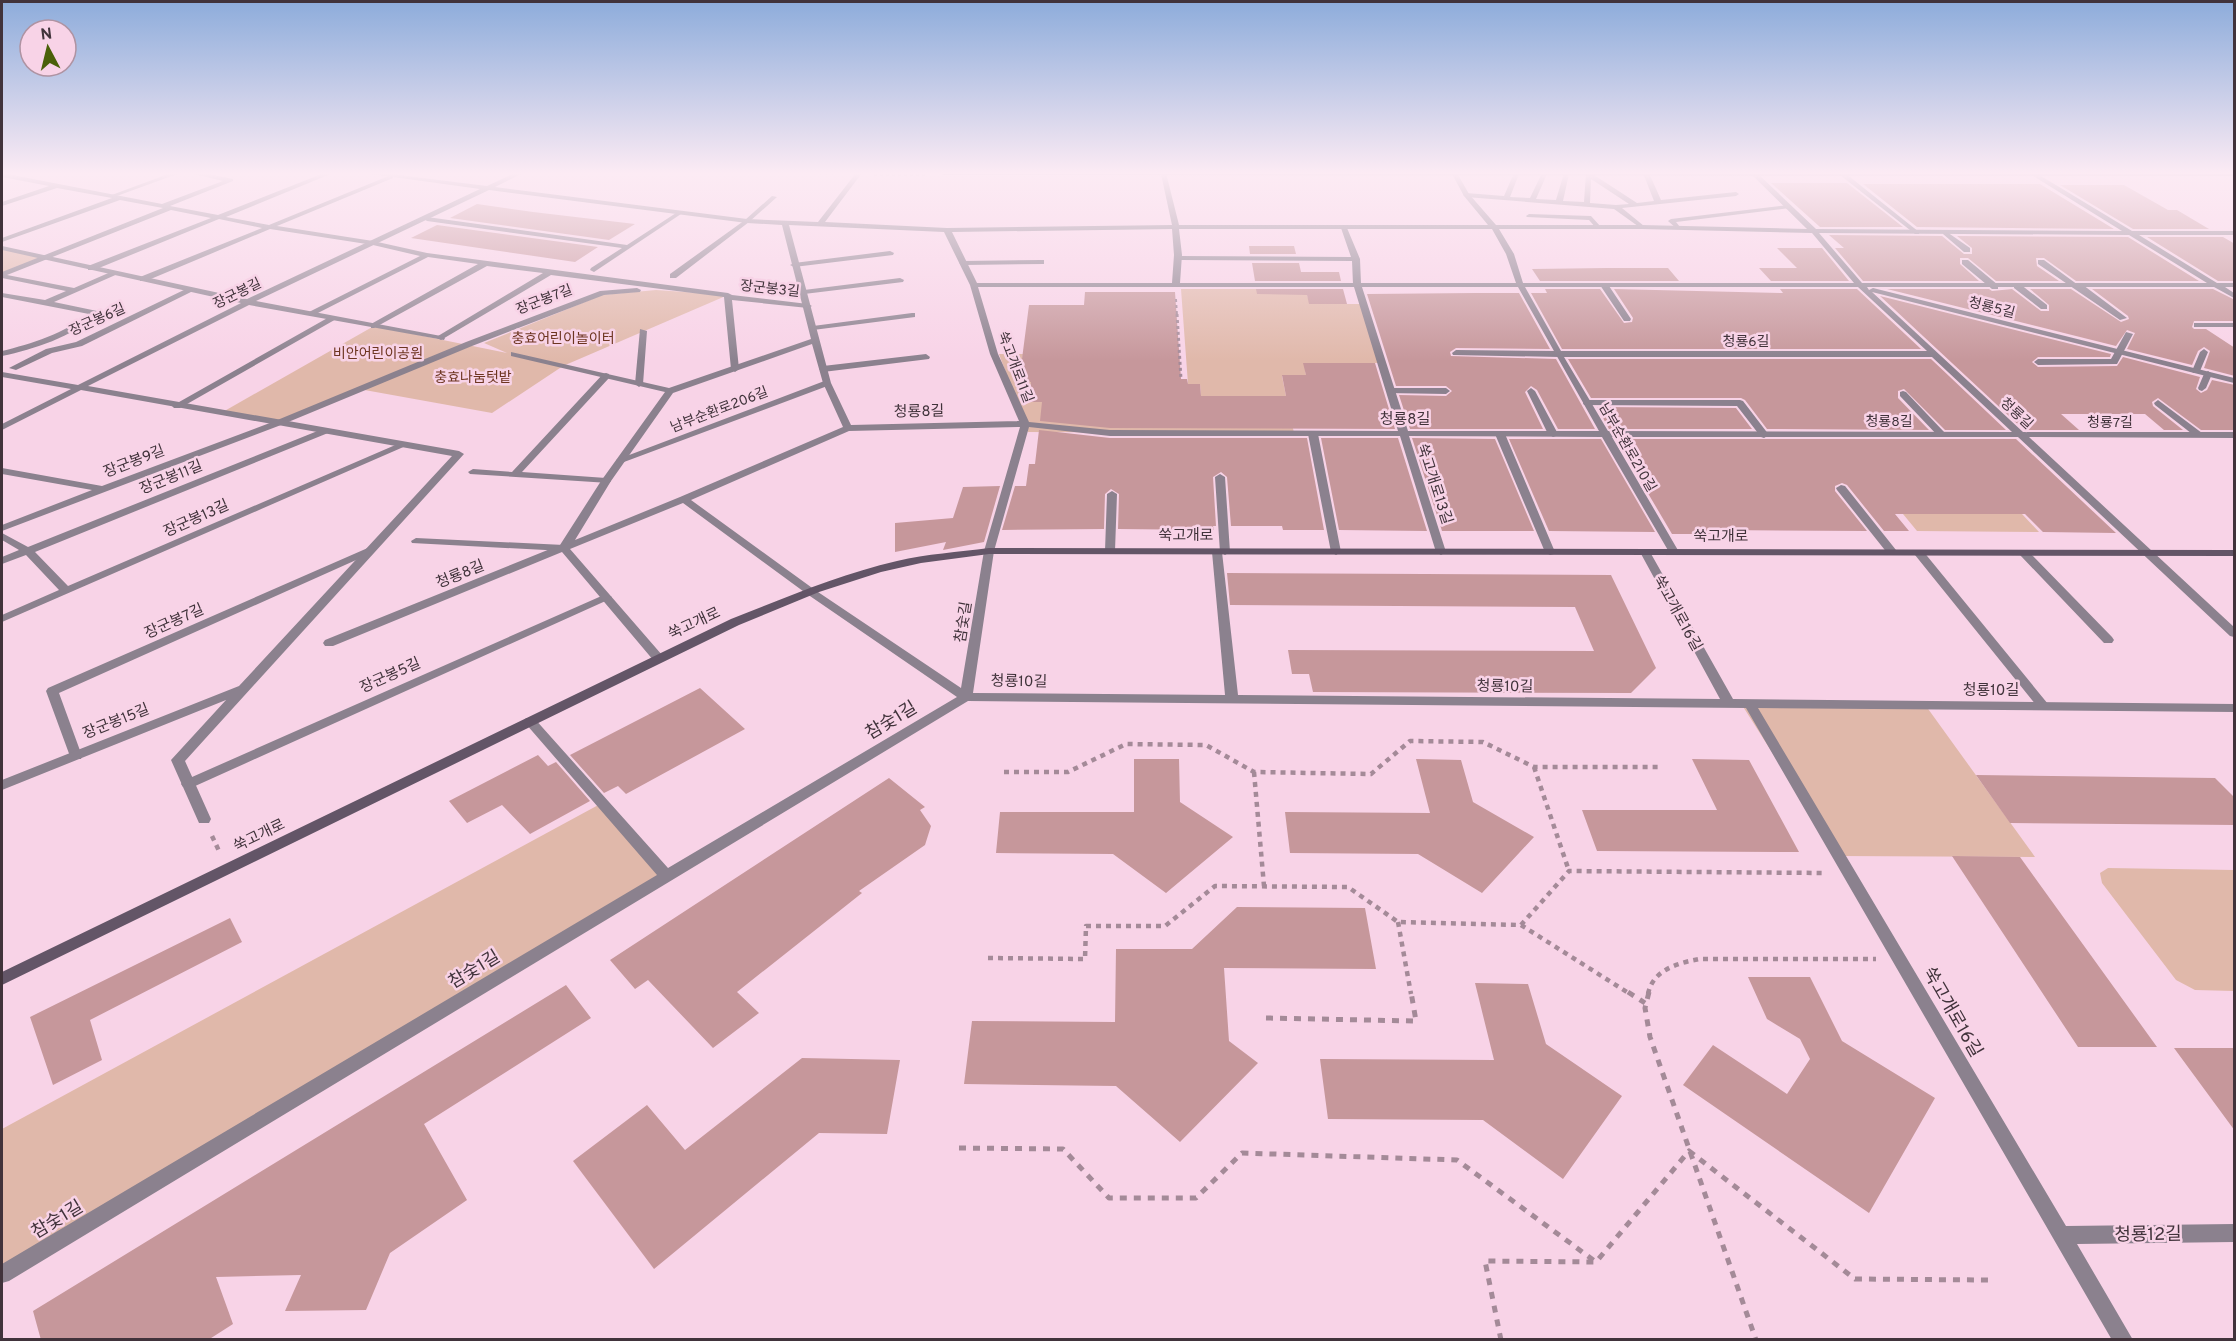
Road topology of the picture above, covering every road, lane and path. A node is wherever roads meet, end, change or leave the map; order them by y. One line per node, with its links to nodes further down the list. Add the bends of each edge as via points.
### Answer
1 (96, 236): 23 (street)
2 (172, 236): 32 (street)
3 (248, 236): 38 (street)
4 (325, 236): 17 (street, 장군봉3길)
5 (390, 236): 17 (street, 장군봉길)
6 (545, 236): 18 (street)
7 (645, 236): 18 (street)
8 (727, 236): 37 (street)
9 (788, 236): 31 (street)
10 (950, 236): 30 (street, 쑥고개로11길)
11 (1177, 236): 24 (street)
12 (1347, 236): 25 (street, 쑥고개로13길)
13 (1499, 236): 42 (street, 남부순환로210길)
14 (1818, 236): 45 (street, 청룡길)
15 (1948, 236): 20 (street)
16 (2134, 236): 46 (street)
17 (373, 243): 22 (street, 장군봉3길); 58 (street, 장군봉길)
18 (627, 247): 33 (street)
19 (2, 248): 23 (street)
20 (1967, 250)
21 (890, 253): 31 (street)
22 (427, 255): 29 (street, 장군봉3길); 62 (street)
23 (43, 257): 32 (street); 36 (street)
24 (1180, 258): 25 (street); 40 (street)
25 (1356, 259): 41 (street, 쑥고개로13길)
26 (1041, 262): 30 (street)
27 (1965, 262): 50 (street)
28 (2041, 262): 51 (street)
29 (486, 263): 34 (street, 장군봉3길); 69 (street)
30 (963, 263): 43 (street, 쑥고개로11길)
31 (794, 265): 54 (street)
32 (91, 268): 35 (street)
33 (594, 270)
34 (550, 272): 49 (street, 장군봉3길); 69 (street, via 441,339)
35 (116, 273): 38 (street); 53 (street)
36 (2, 275): 53 (street)
37 (673, 276)
38 (143, 279): 52 (street)
39 (900, 280): 54 (street)
40 (1176, 283): 41 (street); 43 (street); 89 (path)
41 (1357, 284): 42 (street); 96 (street, 쑥고개로13길)
42 (1520, 284): 44 (street); 79 (street, 남부순환로210길)
43 (974, 285): 104 (street, 쑥고개로11길, via 994,354)
44 (1604, 285): 45 (street); 66 (street)
45 (1860, 285): 50 (street); 74 (street, 청룡5길); 80 (street, 청룡길)
46 (2217, 285): 47 (street); 51 (street); 57 (street)
47 (2235, 285)
48 (2017, 286): 50 (street); 51 (street); 61 (street)
49 (657, 287): 56 (street, 장군봉3길); 103 (street, 장군봉7길, via 603,293)
50 (1995, 287)
51 (2078, 287): 65 (street)
52 (191, 290): 58 (street); 86 (street, 장군봉6길, via 79,344 49,351)
53 (73, 291): 59 (street)
54 (804, 292): 60 (street)
55 (2, 295): 59 (street)
56 (728, 295)
57 (2235, 296)
58 (248, 302): 62 (street); 94 (street, 장군봉길)
59 (45, 303): 76 (street, via 94,314 35,344)
60 (808, 306): 70 (street); 83 (street, 장군봉3길, via 729,297)
61 (2043, 307)
62 (312, 314): 64 (street)
63 (912, 315): 70 (street)
64 (334, 318): 69 (street); 102 (street)
65 (2123, 318)
66 (1627, 319)
67 (2197, 325): 68 (street)
68 (2235, 325)
69 (374, 326)
70 (813, 328): 73 (street)
71 (643, 331): 92 (street)
72 (2128, 334): 74 (street)
73 (815, 340): 83 (street, 남부순환로206길); 84 (street)
74 (2119, 352): 82 (street, via 2114,362); 85 (street, 청룡5길)
75 (2204, 352): 85 (street)
76 (2, 353)
77 (513, 354): 88 (street)
78 (1456, 354): 79 (street)
79 (1559, 354): 80 (street, 청룡6길); 100 (street, 남부순환로210길)
80 (1933, 354): 115 (street, 청룡길)
81 (926, 357): 84 (street)
82 (2038, 362)
83 (735, 369): 95 (street, 남부순환로206길)
84 (823, 369): 91 (street)
85 (2196, 371): 87 (street, 청룡5길)
86 (6, 374): 94 (street, 장군봉7길)
87 (2208, 374): 90 (street, 청룡5길); 93 (street)
88 (606, 376): 92 (street); 122 (street)
89 (1181, 379)
90 (2235, 380)
91 (827, 383): 106 (street); 119 (street, 남부순환로206길)
92 (639, 384): 95 (street)
93 (2202, 388)
94 (78, 389): 102 (street, 장군봉7길); 105 (street, 장군봉길)
95 (669, 391): 119 (street)
96 (1390, 391): 97 (street); 109 (street, 쑥고개로13길)
97 (1446, 391)
98 (1531, 391): 111 (street)
99 (1903, 394): 114 (street, 청룡8길)
100 (1587, 403): 112 (street, 남부순환로210길); 113 (street, via 1740,404)
101 (2158, 403): 116 (street)
102 (177, 406): 103 (street, 장군봉7길)
103 (278, 423): 107 (street, 장군봉7길); 126 (street, 장군봉9길)
104 (1025, 424): 106 (street, 청룡8길); 108 (street, 청룡8길, via 1110,433); 135 (street, 쑥고개로11길)
105 (2, 427)
106 (848, 428): 128 (street, 청룡8길)
107 (326, 431): 118 (street, 장군봉7길); 134 (street, 장군봉11길)
108 (1313, 434): 109 (street, 청룡8길); 138 (street)
109 (1403, 434): 110 (street, 청룡8길); 139 (street, 쑥고개로13길)
110 (1500, 434): 111 (street, 청룡8길); 140 (street)
111 (1553, 434): 112 (street, 청룡8길)
112 (1605, 434): 113 (street, 청룡8길); 142 (street, 남부순환로210길)
113 (1764, 435): 114 (street, 청룡8길)
114 (1942, 435): 115 (street, 청룡8길)
115 (2021, 435): 116 (street, 청룡7길); 146 (street, 청룡길)
116 (2199, 435): 117 (street, 청룡7길)
117 (2235, 435)
118 (403, 444): 133 (street, 장군봉7길, via 459,454); 149 (street, 장군봉13길)
119 (621, 460): 124 (street)
120 (2, 471): 126 (street)
121 (473, 472): 122 (street)
122 (514, 475): 124 (street)
123 (1220, 477): 137 (street, 쑥고개로)
124 (606, 481): 132 (street)
125 (1841, 488): 143 (street)
126 (102, 489): 129 (street, 장군봉9길)
127 (1112, 494): 136 (street)
128 (684, 499): 132 (street, 청룡8길); 150 (street)
129 (2, 528)
130 (2, 536): 134 (street)
131 (416, 541): 132 (street)
132 (564, 548): 151 (street); 155 (street, 청룡8길)
133 (370, 550): 157 (street, 장군봉7길); 165 (street, 장군봉7길, via 52,691)
134 (28, 551): 148 (street, 장군봉11길); 149 (street)
135 (989, 551): 136 (main road, 쑥고개로); 150 (main road, 쑥고개로, via 899,564); 158 (street, 참숯길)
136 (1110, 551): 137 (main road, 쑥고개로)
137 (1221, 552): 138 (main road, 쑥고개로); 159 (street)
138 (1336, 552): 139 (main road, 쑥고개로)
139 (1441, 552): 140 (main road, 쑥고개로)
140 (1550, 552): 141 (main road, 쑥고개로)
141 (1645, 552): 142 (main road, 쑥고개로); 160 (street, 쑥고개로16길)
142 (1674, 552): 143 (main road, 쑥고개로)
143 (1892, 552): 144 (main road, 쑥고개로)
144 (1919, 553): 145 (main road, 쑥고개로); 162 (street, 청룡10길)
145 (2024, 553): 146 (main road, 쑥고개로); 154 (street)
146 (2148, 553): 147 (main road, 쑥고개로); 153 (street, 청룡길)
147 (2235, 553)
148 (2, 561)
149 (66, 591): 152 (street, 장군봉13길)
150 (811, 592): 156 (main road, 쑥고개로); 158 (street)
151 (606, 597): 156 (street); 170 (street, 장군봉5길)
152 (2, 620)
153 (2235, 633)
154 (2108, 640)
155 (329, 643)
156 (658, 658): 164 (main road, 쑥고개로)
157 (244, 688): 165 (street, 장군봉15길); 170 (street, 장군봉7길, via 178,760)
158 (966, 698): 159 (street, 청룡10길); 176 (street, 참숯1길)
159 (1232, 700): 160 (street, 청룡10길)
160 (1729, 705): 161 (street, 청룡10길)
161 (1750, 705): 162 (street, 청룡10길); 175 (street, 쑥고개로16길)
162 (2044, 707): 163 (street, 청룡10길)
163 (2235, 708)
164 (530, 721): 173 (main road, 쑥고개로); 176 (street)
165 (76, 756): 171 (street, 장군봉15길)
166 (1534, 767): 167 (path); 169 (path, via 1483,742 1410,741 1371,774); 174 (path)
167 (1661, 767)
168 (1004, 772): 169 (path, via 1068,772 1126,744 1206,744)
169 (1254, 772): 177 (path)
170 (188, 784): 172 (street, 장군봉7길)
171 (2, 786)
172 (204, 819): 173 (path)
173 (227, 869): 182 (main road, 쑥고개로)
174 (1569, 871): 175 (path); 179 (path)
175 (1849, 873): 181 (street, 쑥고개로16길)
176 (667, 877): 190 (street, 참숯1길)
177 (1264, 886): 178 (path, via 1348,887); 180 (path, via 1215,886 1165,927 1086,926 1085,959)
178 (1398, 922): 179 (path); 184 (path, via 1416,1021)
179 (1521, 925): 183 (path)
180 (988, 958)
181 (1900, 960): 183 (path, via 1696,957 1662,972); 188 (street, 쑥고개로16길)
182 (2, 979)
183 (1645, 1003): 186 (path, via 1650,1037)
184 (1266, 1018)
185 (959, 1148): 189 (path, via 1063,1149 1109,1198 1196,1198 1242,1153 1457,1160)
186 (1689, 1151): 189 (path); 191 (path, via 1855,1279); 193 (path)
187 (2235, 1233): 188 (street, 청룡12길)
188 (2061, 1235): 194 (street, 쑥고개로16길)
189 (1596, 1262): 192 (path, via 1485,1261)
190 (2, 1274)
191 (1989, 1280)
192 (1501, 1340)
193 (1756, 1340)
194 (2123, 1340)

